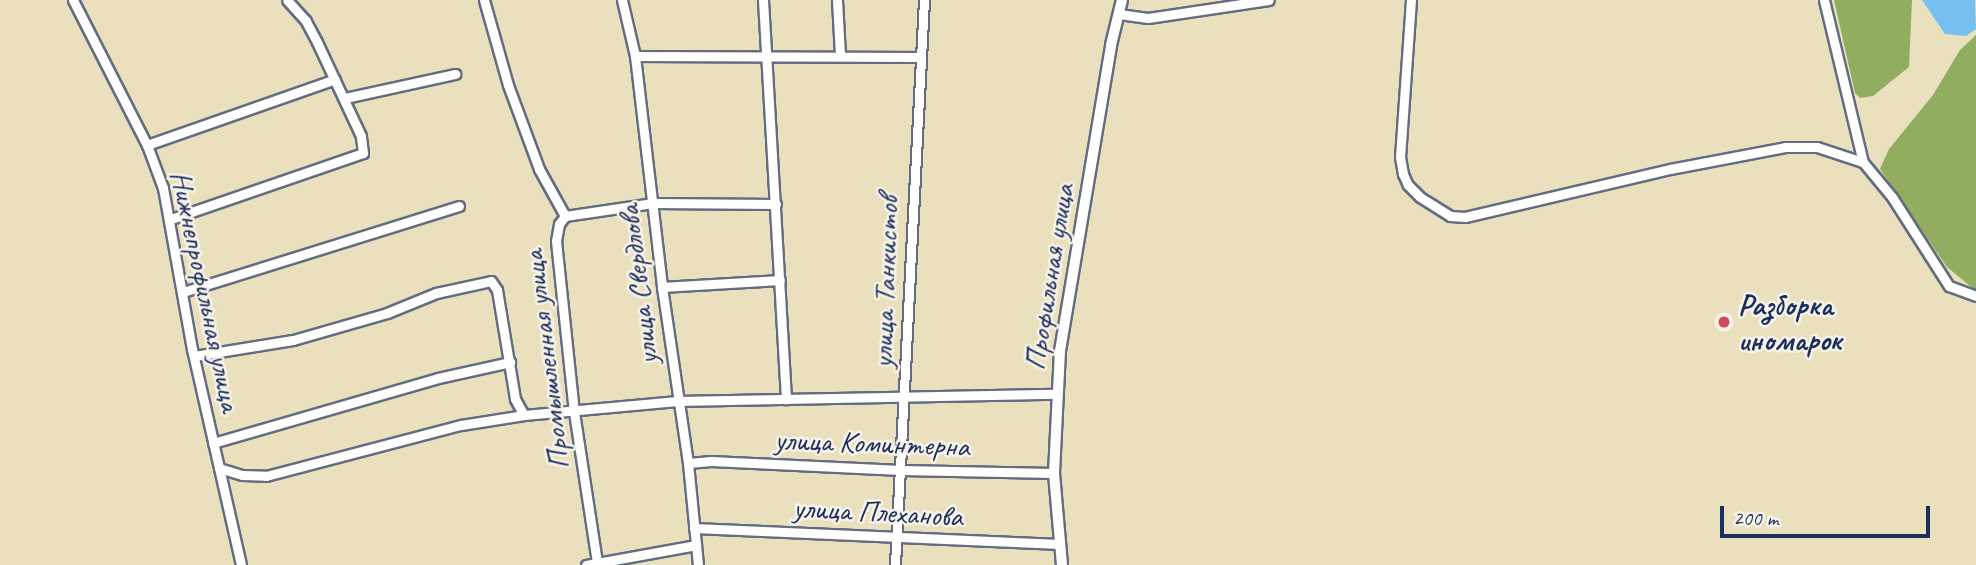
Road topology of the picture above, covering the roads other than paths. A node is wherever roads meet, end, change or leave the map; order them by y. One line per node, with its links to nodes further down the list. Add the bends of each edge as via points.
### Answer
1 (73, 0): 20 (street, Нижнепрофильная улица)
2 (287, 0): 18 (street, via 306,21)
3 (484, 0): 25 (street, Промышленная улица, via 539,169)
4 (622, 0): 14 (street, улица Свердлова)
5 (763, 0): 13 (street)
6 (838, 0): 15 (street)
7 (924, 0): 16 (street, улица Танкистов)
8 (1122, 0): 12 (main road, Профильная улица)
9 (1269, 0): 12 (street, via 1148,18)
10 (1412, 0): 21 (street, via 1400,157 1408,185 1450,216 1465,217 1785,147 1817,147)
11 (1824, 0): 21 (street)
12 (1119, 14): 33 (main road, Профильная улица, via 1060,351)
13 (767, 55): 14 (street); 15 (street); 23 (street)
14 (635, 56): 22 (street, улица Свердлова)
15 (840, 56): 16 (street)
16 (920, 57): 35 (street, улица Танкистов)
17 (455, 74): 19 (street)
18 (335, 79): 19 (street); 20 (street)
19 (345, 98): 26 (street, via 362,136 363,153)
20 (147, 145): 26 (street, Нижнепрофильная улица)
21 (1863, 162): 30 (street, via 1892,197 1949,286)
22 (653, 203): 23 (street); 25 (street); 28 (street, улица Свердлова)
23 (776, 204): 27 (street)
24 (459, 206): 29 (street)
25 (565, 216): 37 (street, Промышленная улица, via 556,241)
26 (171, 219): 29 (street, Нижнепрофильная улица)
27 (780, 280): 28 (street); 34 (street)
28 (662, 287): 36 (street, улица Свердлова)
29 (184, 292): 31 (street, Нижнепрофильная улица)
30 (1976, 296)
31 (194, 356): 32 (street, via 293,340 387,313 436,293 491,281); 39 (street, Нижнепрофильная улица)
32 (510, 362): 38 (street, via 516,399); 39 (street, via 438,378)
33 (1057, 394): 35 (street); 43 (main road, Профильная улица)
34 (786, 399): 35 (street); 36 (street)
35 (905, 399): 42 (street, улица Танкистов)
36 (677, 401): 37 (street); 40 (street, улица Свердлова)
37 (574, 412): 38 (street); 48 (street, Промышленная улица)
38 (524, 415): 41 (street, via 461,425 266,476)
39 (213, 443): 41 (street, Нижнепрофильная улица)
40 (688, 463): 42 (street, улица Коминтерна); 44 (street, улица Свердлова)
41 (219, 467): 49 (street, Нижнепрофильная улица)
42 (901, 470): 43 (street, улица Коминтерна); 45 (street, улица Танкистов)
43 (1054, 473): 46 (main road, Профильная улица)
44 (694, 528): 45 (street, улица Плеханова); 47 (street, улица Свердлова)
45 (896, 539): 46 (street, улица Плеханова); 52 (street, улица Танкистов)
46 (1060, 544): 53 (main road, Профильная улица)
47 (696, 545): 48 (street); 51 (street, улица Свердлова)
48 (597, 562): 50 (street)
49 (241, 565)
50 (586, 565)
51 (698, 565)
52 (895, 565)
53 (1062, 565)

